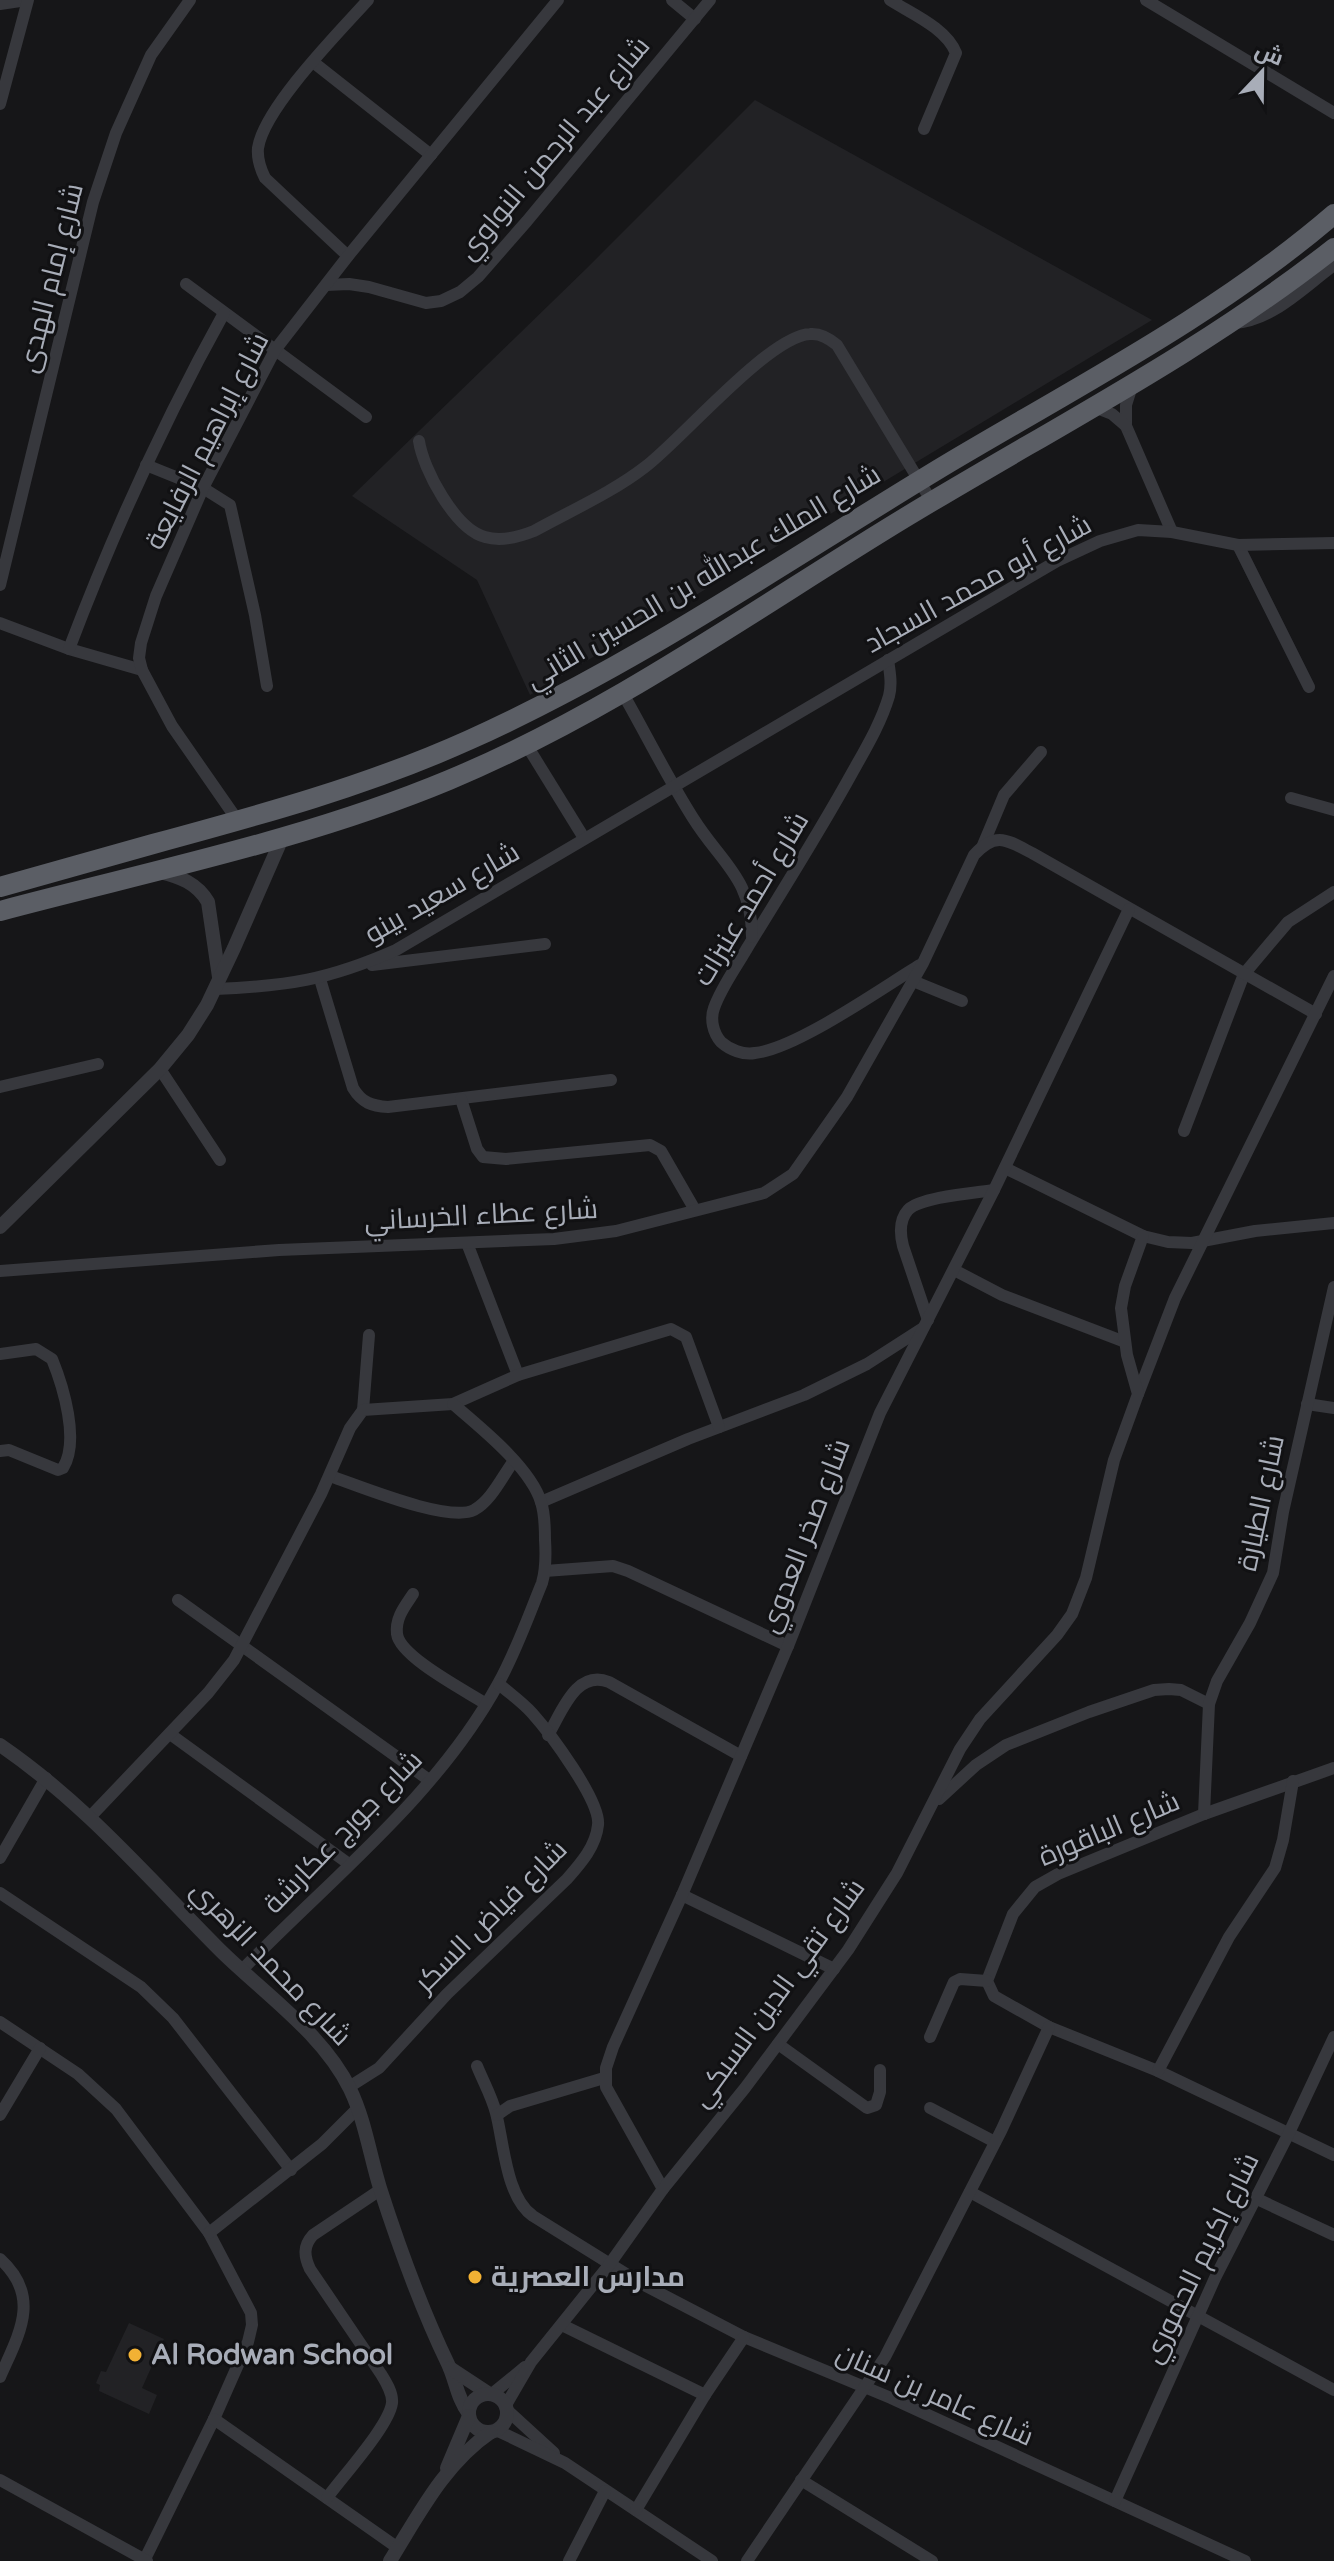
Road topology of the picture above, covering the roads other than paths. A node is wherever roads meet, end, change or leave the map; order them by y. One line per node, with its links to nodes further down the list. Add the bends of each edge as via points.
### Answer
1 (27, 0): 9 (street); 12 (street)
2 (190, 0): 39 (street, شارع إمام الهدى, via 142,72 98,188)
3 (368, 0): 11 (street)
4 (558, 0): 15 (street, شارع إبراهيم الرفايعة)
5 (672, 0): 10 (street)
6 (710, 0): 10 (street, شارع عبد الرحمن النواوي)
7 (890, 0): 14 (street, via 942,33 956,53)
8 (1146, 0): 13 (street)
9 (0, 4)
10 (695, 19): 21 (street, شارع عبد الرحمن النواوي, via 527,221 460,292 426,303 369,287)
11 (313, 62): 15 (street); 18 (street, via 272,115 258,150 259,165 276,191)
12 (0, 104)
13 (1334, 113)
14 (924, 129)
15 (431, 155): 18 (street, شارع إبراهيم الرفايعة)
16 (1334, 214): 31 (highway, شارع الملك عبدالله بن الحسين الثاني, via 1220,301)
17 (1334, 248): 23 (highway, شارع الملك عبدالله بن الحسين الثاني)
18 (348, 256): 21 (street, شارع إبراهيم الرفايعة)
19 (1334, 265): 23 (street, via 1260,318)
20 (186, 284): 22 (street)
21 (326, 285): 24 (street, شارع إبراهيم الرفايعة)
22 (224, 313): 24 (street); 30 (street)
23 (1231, 323): 25 (highway, شارع الملك عبدالله بن الحسين الثاني)
24 (275, 350): 27 (street); 32 (street, شارع إبراهيم الرفايعة)
25 (1132, 385): 26 (highway, شارع الملك عبدالله بن الحسين الثاني); 28 (street)
26 (1094, 407): 28 (street); 33 (highway, شارع الملك عبدالله بن الحسين الثاني)
27 (366, 417)
28 (1126, 426): 34 (street)
29 (419, 441): 31 (street, via 425,465 466,526 486,538 521,536 642,470 770,355 809,334 837,345)
30 (146, 465): 32 (street); 41 (street)
31 (919, 481): 33 (street); 52 (highway, شارع الملك عبدالله بن الحسين الثاني, via 560,697 418,762)
32 (203, 488): 43 (street, شارع إبراهيم الرفايعة, via 146,623 139,658); 44 (street, via 232,510)
33 (932, 502): 46 (highway, شارع الملك عبدالله بن الحسين الثاني)
34 (1160, 507): 35 (street); 36 (street)
35 (1150, 529): 36 (street, شارع أبو محمد السجاد); 42 (street, شارع أبو محمد السجاد, via 1077,550)
36 (1172, 532): 38 (street, شارع أبو محمد السجاد)
37 (1334, 543): 38 (street, شارع أبو محمد السجاد)
38 (1238, 545): 45 (street)
39 (0, 585)
40 (0, 623): 41 (street)
41 (69, 649): 43 (street)
42 (888, 660): 49 (street, شارع أبو محمد السجاد); 61 (street, شارع أحمد عنيزات, via 890,694 875,731)
43 (142, 670): 52 (street, via 166,718)
44 (267, 686)
45 (1309, 687)
46 (622, 692): 47 (highway, شارع الملك عبدالله بن الحسين الثاني); 49 (street)
47 (526, 744): 53 (highway, شارع الملك عبدالله بن الحسين الثاني, via 449,780); 54 (street)
48 (1041, 752): 55 (street, شارع عطاء الخرساني, via 1004,795)
49 (674, 785): 54 (street, شارع سعيد بينو); 61 (street, via 739,879 752,914)
50 (1291, 798): 51 (street)
51 (1334, 810)
52 (238, 821): 57 (highway, شارع الملك عبدالله بن الحسين الثاني)
53 (283, 836): 56 (highway, شارع الملك عبدالله بن الحسين الثاني); 69 (street)
54 (584, 838): 64 (street, شارع سعيد بينو, via 426,935)
55 (983, 845): 59 (street, via 997,839 1015,844); 63 (street, شارع عطاء الخرساني)
56 (156, 871): 60 (highway, شارع الملك عبدالله بن الحسين الثاني); 69 (street, via 190,882 208,902)
57 (0, 887)
58 (1334, 892): 65 (street, via 1288,922)
59 (1129, 909): 65 (street); 79 (street, شارع صخر العدوي)
60 (0, 911)
61 (752, 940): 63 (street, شارع أحمد عنيزات, via 711,1016 718,1039 742,1053 792,1040)
62 (545, 944): 64 (street)
63 (923, 963): 68 (street, شارع عطاء الخرساني)
64 (357, 967): 67 (street, شارع سعيد بينو)
65 (1244, 974): 71 (street); 77 (street)
66 (1334, 976): 71 (street, شارع تقي الدين السبكي)
67 (320, 979): 69 (street, شارع سعيد بينو, via 271,987); 76 (street, via 359,1098 388,1107)
68 (913, 981): 70 (street); 81 (street, شارع عطاء الخرساني, via 847,1097 793,1174 764,1193)
69 (217, 983): 73 (street, via 188,1035)
70 (962, 1001)
71 (1316, 1014): 85 (street, شارع تقي الدين السبكي)
72 (98, 1064): 75 (street)
73 (160, 1069): 78 (street); 83 (street)
74 (611, 1080): 76 (street)
75 (0, 1087)
76 (461, 1099): 81 (street, via 483,1157 650,1145 661,1151)
77 (1184, 1131)
78 (220, 1160)
79 (1005, 1168): 80 (street, شارع صخر العدوي); 84 (street)
80 (994, 1190): 87 (street, شارع صخر العدوي); 90 (street, via 929,1201 914,1206 903,1218 900,1235)
81 (695, 1210): 86 (street, شارع عطاء الخرساني, via 616,1231)
82 (1334, 1223): 85 (street)
83 (0, 1226)
84 (1143, 1236): 85 (street); 92 (street, via 1122,1298)
85 (1205, 1241): 95 (street, شارع تقي الدين السبكي, via 1175,1298)
86 (467, 1243): 88 (street, شارع عطاء الخرساني, via 279,1250); 94 (street)
87 (954, 1270): 90 (street, شارع صخر العدوي); 92 (street, via 1002,1295)
88 (0, 1271)
89 (1334, 1287): 97 (street, شارع الطيارة)
90 (926, 1324): 100 (street, via 843,1376); 108 (street, شارع صخر العدوي, via 871,1434)
91 (369, 1335): 99 (street)
92 (1125, 1342): 95 (street)
93 (0, 1354): 101 (street, via 36,1349 52,1359 69,1439 67,1462 58,1470)
94 (518, 1375): 96 (street); 100 (street, via 676,1330 686,1337)
95 (1138, 1394): 121 (street, شارع تقي الدين السبكي, via 1114,1460 1086,1578 1072,1614 980,1719)
96 (453, 1404): 99 (street); 102 (street, شارع جورج عكارشة)
97 (1307, 1404): 98 (street); 112 (street, شارع الطيارة, via 1273,1573)
98 (1334, 1408)
99 (363, 1410): 103 (street)
100 (719, 1427): 104 (street)
101 (0, 1451)
102 (513, 1462): 103 (street, via 490,1496 464,1514 431,1509); 104 (street, شارع جورج عكارشة)
103 (330, 1476): 109 (street)
104 (541, 1502): 105 (street, شارع جورج عكارشة)
105 (545, 1571): 108 (street, via 613,1566); 110 (street, شارع جورج عكارشة)
106 (413, 1594): 111 (street, via 396,1629 402,1648)
107 (178, 1600): 109 (street)
108 (788, 1646): 116 (street, شارع صخر العدوي)
109 (242, 1647): 113 (street); 119 (street)
110 (499, 1684): 111 (street, شارع جورج عكارشة); 114 (street, شارع فياض السكر)
111 (486, 1704): 119 (street, شارع جورج عكارشة)
112 (1209, 1704): 121 (street, via 1181,1690 1154,1690 1040,1729 991,1754); 122 (street, شارع الطيارة)
113 (170, 1734): 123 (street); 125 (street)
114 (548, 1735): 116 (street, via 579,1685 596,1678); 141 (street, شارع فياض السكر, via 596,1808 599,1821 591,1848 567,1879 379,2068)
115 (0, 1745): 118 (street, شارع محمد الزهري)
116 (741, 1756): 127 (street, شارع صخر العدوي)
117 (1334, 1768): 120 (street, شارع الباقورة)
118 (46, 1778): 123 (street, شارع محمد الزهري); 124 (street)
119 (429, 1780): 125 (street, شارع جورج عكارشة)
120 (1293, 1781): 122 (street, شارع الباقورة); 139 (street, via 1275,1868 1229,1937)
121 (931, 1806): 128 (street, شارع تقي الدين السبكي, via 884,1896)
122 (1204, 1814): 130 (street, شارع الباقورة, via 1035,1887 1013,1914)
123 (90, 1817): 129 (street, شارع محمد الزهري)
124 (0, 1858)
125 (349, 1864): 129 (street, شارع جورج عكارشة)
126 (0, 1893): 149 (street, via 141,1987 173,2018)
127 (682, 1895): 128 (street); 140 (street, شارع صخر العدوي)
128 (834, 1969): 135 (street, شارع تقي الدين السبكي)
129 (242, 1970): 141 (street, شارع محمد الزهري, via 315,2040)
130 (987, 1981): 132 (street, via 994,1996); 133 (street, via 954,1982)
131 (0, 2022): 136 (street)
132 (1049, 2027): 139 (street); 147 (street)
133 (930, 2037)
134 (1334, 2037): 146 (street, شارع إكريم الحموري)
135 (778, 2044): 138 (street, via 867,2108 876,2105); 150 (street, شارع تقي الدين السبكي)
136 (40, 2048): 144 (street); 154 (street, via 116,2109)
137 (477, 2066): 145 (street, شارع عامر بن سنان)
138 (880, 2070)
139 (1158, 2071): 146 (street)
140 (604, 2078): 145 (street, via 510,2106); 150 (street, via 609,2097)
141 (349, 2087): 142 (street, شارع محمد الزهري)
142 (358, 2108): 149 (street); 151 (street, شارع محمد الزهري)
143 (930, 2108): 147 (street)
144 (0, 2115)
145 (497, 2115): 157 (street, شارع عامر بن سنان, via 519,2203)
146 (1288, 2135): 148 (street); 153 (street, شارع إكريم الحموري)
147 (995, 2142): 152 (street)
148 (1334, 2155)
149 (291, 2170): 154 (street)
150 (663, 2189): 157 (street, شارع تقي الدين السبكي)
151 (380, 2190): 162 (street, شارع محمد الزهري); 177 (street, via 306,2242 310,2269 389,2386 393,2401 379,2429)
152 (970, 2192): 158 (street); 164 (street)
153 (1255, 2198): 155 (street); 158 (street, شارع إكريم الحموري)
154 (209, 2233): 170 (street, via 251,2313 252,2325)
155 (1334, 2235)
156 (0, 2259): 163 (street, via 15,2274 25,2310)
157 (609, 2265): 159 (street, شارع تقي الدين السبكي); 160 (street, شارع عامر بن سنان)
158 (1197, 2317): 165 (street); 178 (street, شارع إكريم الحموري)
159 (562, 2325): 161 (street, شارع تقي الدين السبكي); 167 (street)
160 (744, 2337): 164 (street, شارع عامر بن سنان); 167 (street)
161 (531, 2362): 166 (street, شارع تقي الدين السبكي); 168 (street, شارع تقي الدين السبكي)
162 (450, 2368): 166 (street); 169 (street, شارع محمد الزهري, via 458,2399)
163 (0, 2377)
164 (865, 2388): 175 (street); 178 (street, شارع عامر بن سنان)
165 (1334, 2390)
166 (490, 2393): 168 (street); 169 (street, via 474,2399)
167 (705, 2395): 179 (street)
168 (507, 2407): 171 (street, via 505,2422); 172 (street)
169 (469, 2415): 171 (street, via 477,2428); 173 (street)
170 (214, 2419): 177 (street); 181 (street)
171 (494, 2431): 172 (street); 173 (street, via 472,2445)
172 (565, 2463): 176 (street)
173 (444, 2475): 180 (street)
174 (0, 2480): 181 (street)
175 (801, 2480): 185 (street); 186 (street)
176 (605, 2491): 179 (street); 183 (street)
177 (327, 2498): 180 (street)
178 (1115, 2501): 187 (street, شارع عامر بن سنان)
179 (636, 2510): 184 (street)
180 (398, 2548): 182 (street)
181 (146, 2561)
182 (390, 2561)
183 (569, 2561)
184 (712, 2561)
185 (747, 2561)
186 (932, 2561)
187 (1245, 2561)

